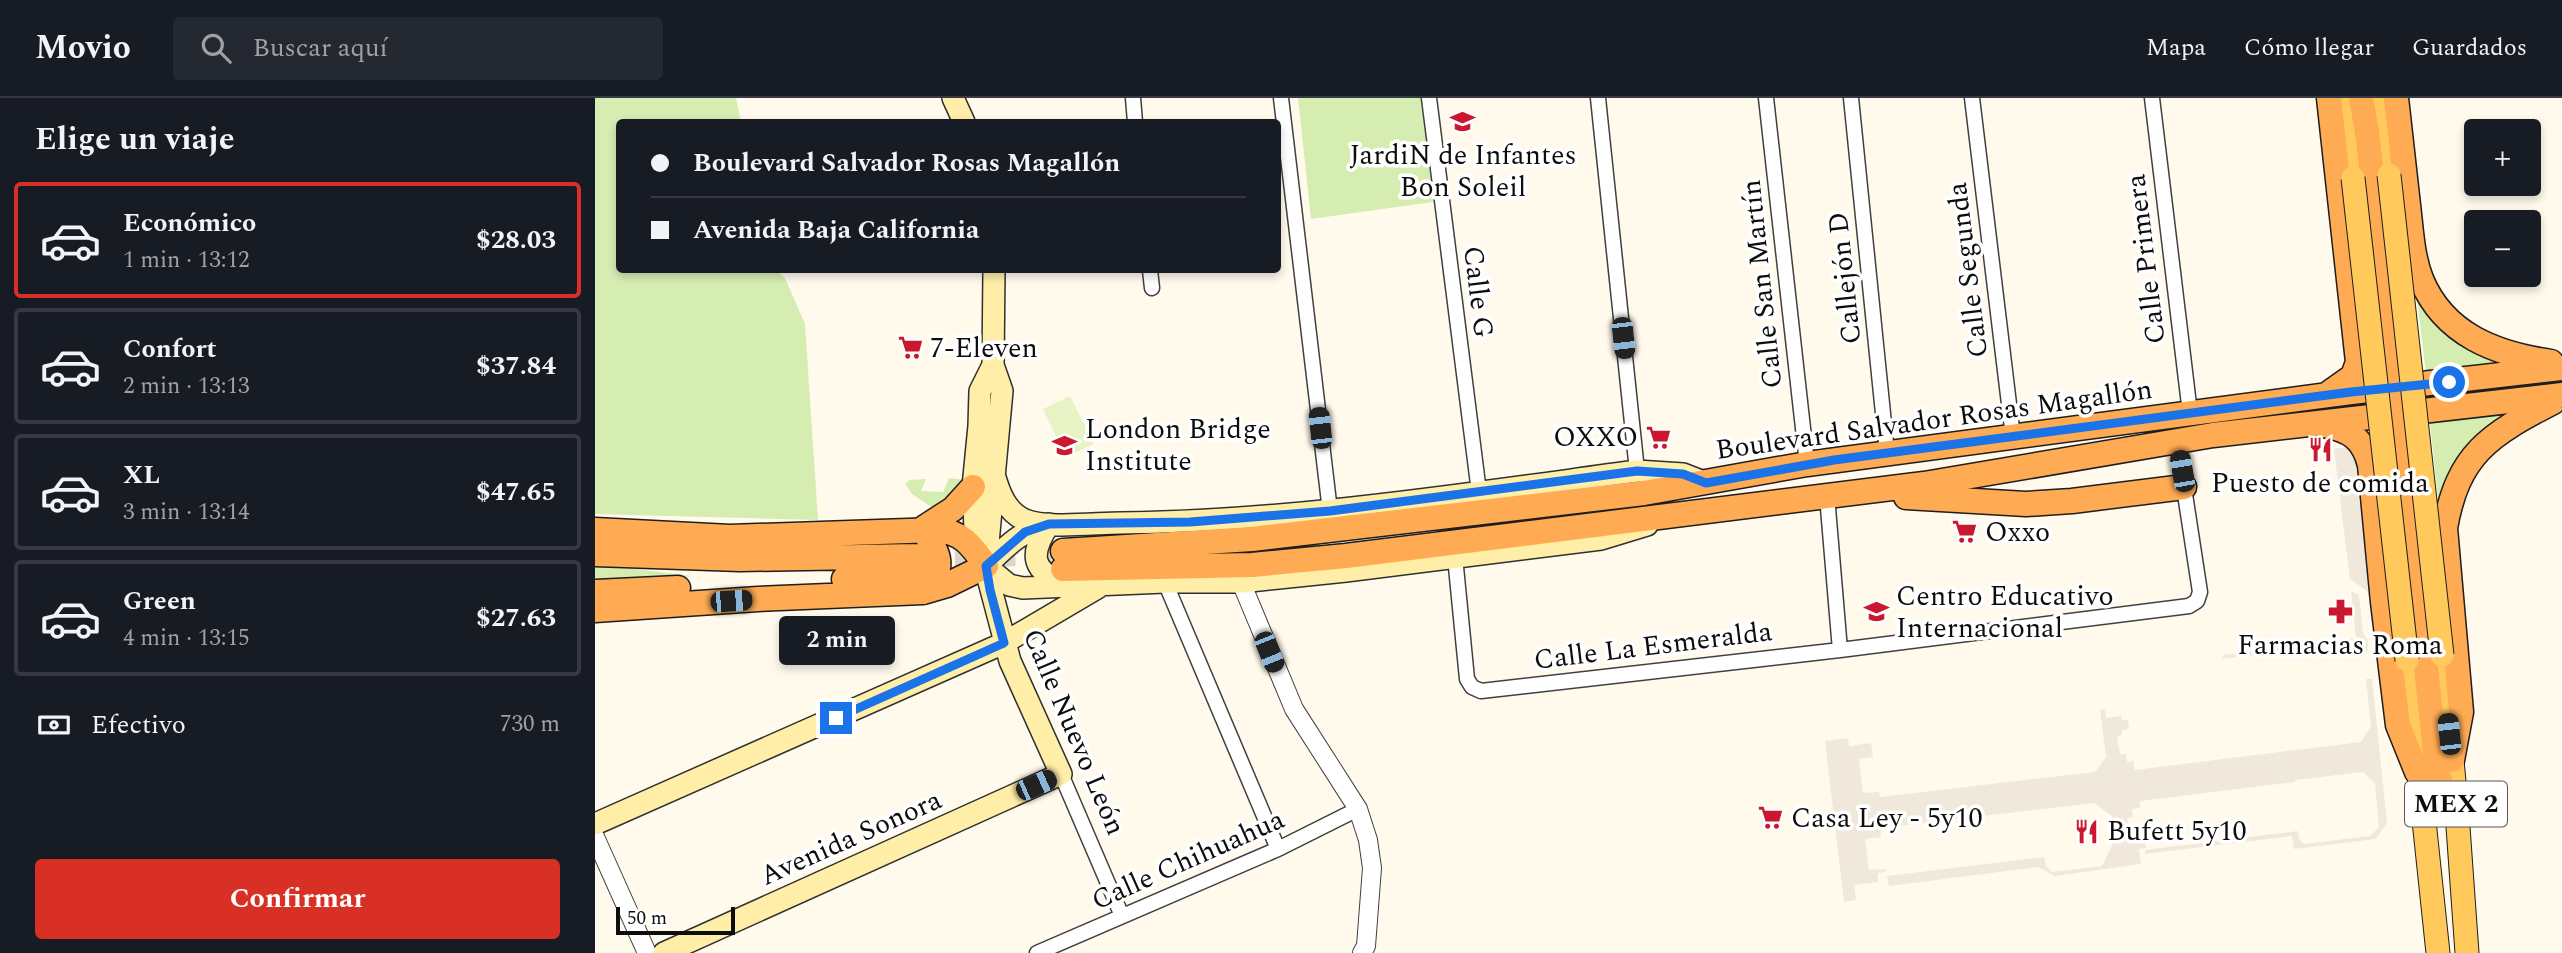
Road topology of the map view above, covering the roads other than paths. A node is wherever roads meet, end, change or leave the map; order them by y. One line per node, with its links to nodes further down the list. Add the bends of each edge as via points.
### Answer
1 (953, 98): 15 (main road)
2 (1133, 98): 16 (street)
3 (1281, 98): 41 (street)
4 (1429, 98): 39 (street, Calle G)
5 (1598, 98): 34 (street)
6 (1766, 98): 33 (street, Calle San Martín)
7 (1851, 98): 32 (street, Callejón D)
8 (1972, 98): 30 (street, Calle Segunda)
9 (2152, 98): 27 (street, Calle Primera)
10 (2329, 98): 24 (highway, via 2358,362 2353,376)
11 (2344, 98): 59 (main road, MEX 2, bridge)
12 (2361, 98): 22 (highway)
13 (2382, 98): 58 (main road, MEX 2, bridge)
14 (2396, 98): 21 (highway, via 2413,252 2434,303 2466,335 2494,349)
15 (963, 119)
16 (1135, 119)
17 (994, 273): 20 (main road)
18 (1150, 273): 19 (street)
19 (1152, 288)
20 (993, 365): 35 (main road, via 1002,391); 37 (main road, via 980,391)
21 (2562, 365): 22 (highway, Boulevard Salvador Rosas Magallón)
22 (2397, 388): 23 (highway, Boulevard Salvador Rosas Magallón); 26 (highway, via 2411,407)
23 (2359, 391): 24 (highway, Boulevard Salvador Rosas Magallón); 28 (highway, via 2391,401)
24 (2326, 395): 27 (highway, Boulevard Salvador Rosas Magallón)
25 (2562, 396): 26 (highway, Boulevard Salvador Rosas Magallón); 58 (highway, via 2515,421 2487,443 2460,474 2450,500 2445,528 2461,712)
26 (2436, 410): 28 (highway, Boulevard Salvador Rosas Magallón)
27 (2190, 413): 30 (highway, Boulevard Salvador Rosas Magallón)
28 (2399, 414): 29 (highway, Boulevard Salvador Rosas Magallón); 62 (highway, via 2437,771)
29 (2316, 424): 31 (highway, Boulevard Salvador Rosas Magallón); 59 (highway, via 2349,433 2366,449 2398,725)
30 (2013, 437): 32 (highway, Boulevard Salvador Rosas Magallón)
31 (2177, 442): 38 (street); 40 (highway, Boulevard Salvador Rosas Magallón)
32 (1887, 453): 33 (highway, Boulevard Salvador Rosas Magallón)
33 (1807, 464): 36 (highway, Boulevard Salvador Rosas Magallón)
34 (1637, 471): 36 (main road, via 1683,474); 39 (main road)
35 (994, 474): 43 (main road, via 1003,499 1016,515); 48 (main road)
36 (1706, 483): 49 (highway, Boulevard Salvador Rosas Magallón, via 1252,539)
37 (973, 487): 44 (highway, via 953,509); 48 (main road, via 975,529)
38 (2184, 487): 40 (highway, via 2026,504); 57 (street, via 2200,592 2189,606)
39 (1479, 492): 41 (main road)
40 (1836, 495): 42 (highway, Boulevard Salvador Rosas Magallón); 57 (street)
41 (1330, 511): 43 (main road, via 1190,522)
42 (1674, 517): 47 (main road, via 1601,539); 49 (highway, Boulevard Salvador Rosas Magallón, via 1252,565)
43 (1049, 524): 48 (main road, via 1025,532); 49 (main road, via 1037,548 1039,568 1047,577)
44 (922, 529): 45 (highway, via 730,537); 48 (highway, via 962,536); 50 (highway, via 937,551 939,564 937,574)
45 (595, 530)
46 (595, 554): 50 (highway, via 740,559)
47 (1455, 557): 52 (main road); 57 (street, Calle La Esmeralda, via 1467,679 1481,691)
48 (986, 566): 49 (main road, via 1009,585 1043,589); 50 (highway, via 947,585); 56 (main road, Calle Nuevo León)
49 (1064, 569): 53 (main road)
50 (921, 574): 54 (highway); 55 (highway, via 758,599)
51 (1165, 582): 52 (main road); 53 (main road); 65 (street)
52 (1241, 582): 61 (street, via 1294,709)
53 (1101, 585): 56 (main road)
54 (595, 592)
55 (595, 610)
56 (1004, 643): 60 (main road, Calle Nuevo León); 63 (main road)
57 (1840, 650)
58 (2452, 760): 62 (main road, MEX 2)
59 (2417, 772): 71 (main road, MEX 2)
60 (1061, 774): 66 (street, Calle Nuevo León); 68 (main road, Avenida Sonora)
61 (1358, 809): 65 (street, Calle Chihuahua); 70 (street, via 1372,868 1366,946)
62 (2457, 813): 72 (main road, MEX 2)
63 (595, 824)
64 (595, 837): 67 (street)
65 (1278, 849): 66 (street, Calle Chihuahua)
66 (1122, 916): 69 (street, Calle Chihuahua)
67 (647, 953)
68 (664, 953)
69 (1037, 953)
70 (1361, 953)
71 (2438, 953)
72 (2467, 953)

